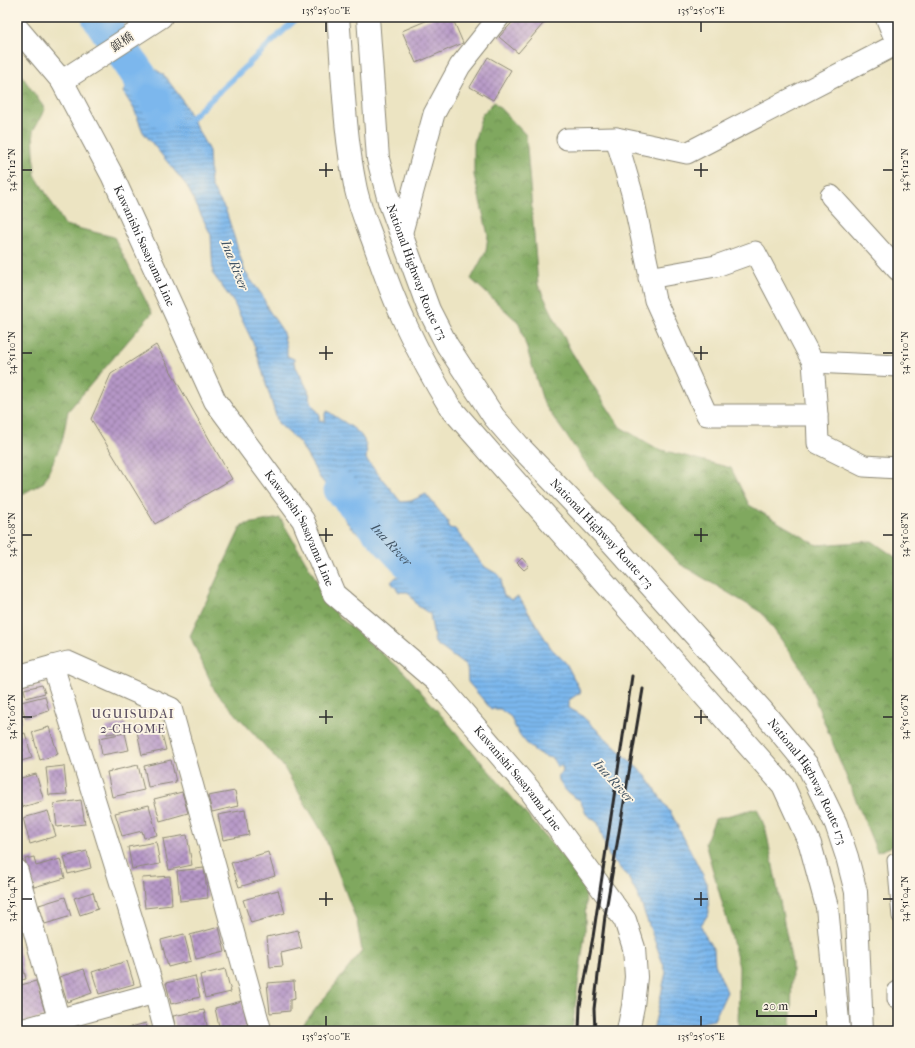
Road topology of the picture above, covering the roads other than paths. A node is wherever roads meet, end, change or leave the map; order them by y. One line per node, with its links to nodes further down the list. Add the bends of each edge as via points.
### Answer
1 (161, 17): 8 (main road, 銀橋)
2 (338, 17): 32 (main road, National Highway Route 173, via 348,146 355,187 362,215 388,286 412,340 450,407 783,785 810,844 827,907)
3 (368, 17): 12 (main road, National Highway Route 173, via 378,159)
4 (499, 17): 12 (street, via 460,66 434,114)
5 (886, 17): 7 (street)
6 (17, 28): 8 (main road, Kawanishi Sasayama Line)
7 (898, 45): 9 (street, via 687,153)
8 (62, 81): 31 (main road, Kawanishi Sasayama Line, via 112,175 215,401 303,520 334,594 436,681 528,789 625,920 634,948 636,978)
9 (616, 138): 10 (street); 14 (street, via 632,193)
10 (567, 139)
11 (831, 196): 13 (street)
12 (401, 235): 33 (main road, National Highway Route 173, via 429,310 451,351 494,417 613,544 761,709 808,766 836,824 856,892)
13 (898, 270)
14 (648, 278): 15 (street, via 716,266 754,252); 17 (street, via 655,300 708,415)
15 (813, 362): 16 (street); 17 (street)
16 (898, 366)
17 (817, 415): 18 (street, via 818,443 864,466)
18 (898, 468)
19 (53, 666): 20 (street); 25 (street); 30 (street, via 68,662 171,708)
20 (17, 676)
21 (893, 860): 23 (lane)
22 (17, 870): 27 (street)
23 (898, 917)
24 (898, 992): 26 (street)
25 (155, 993): 27 (street); 29 (street)
26 (898, 999)
27 (60, 1025): 28 (street)
28 (17, 1031)
29 (165, 1031)
30 (261, 1031)
31 (628, 1031)
32 (839, 1031)
33 (862, 1031)

